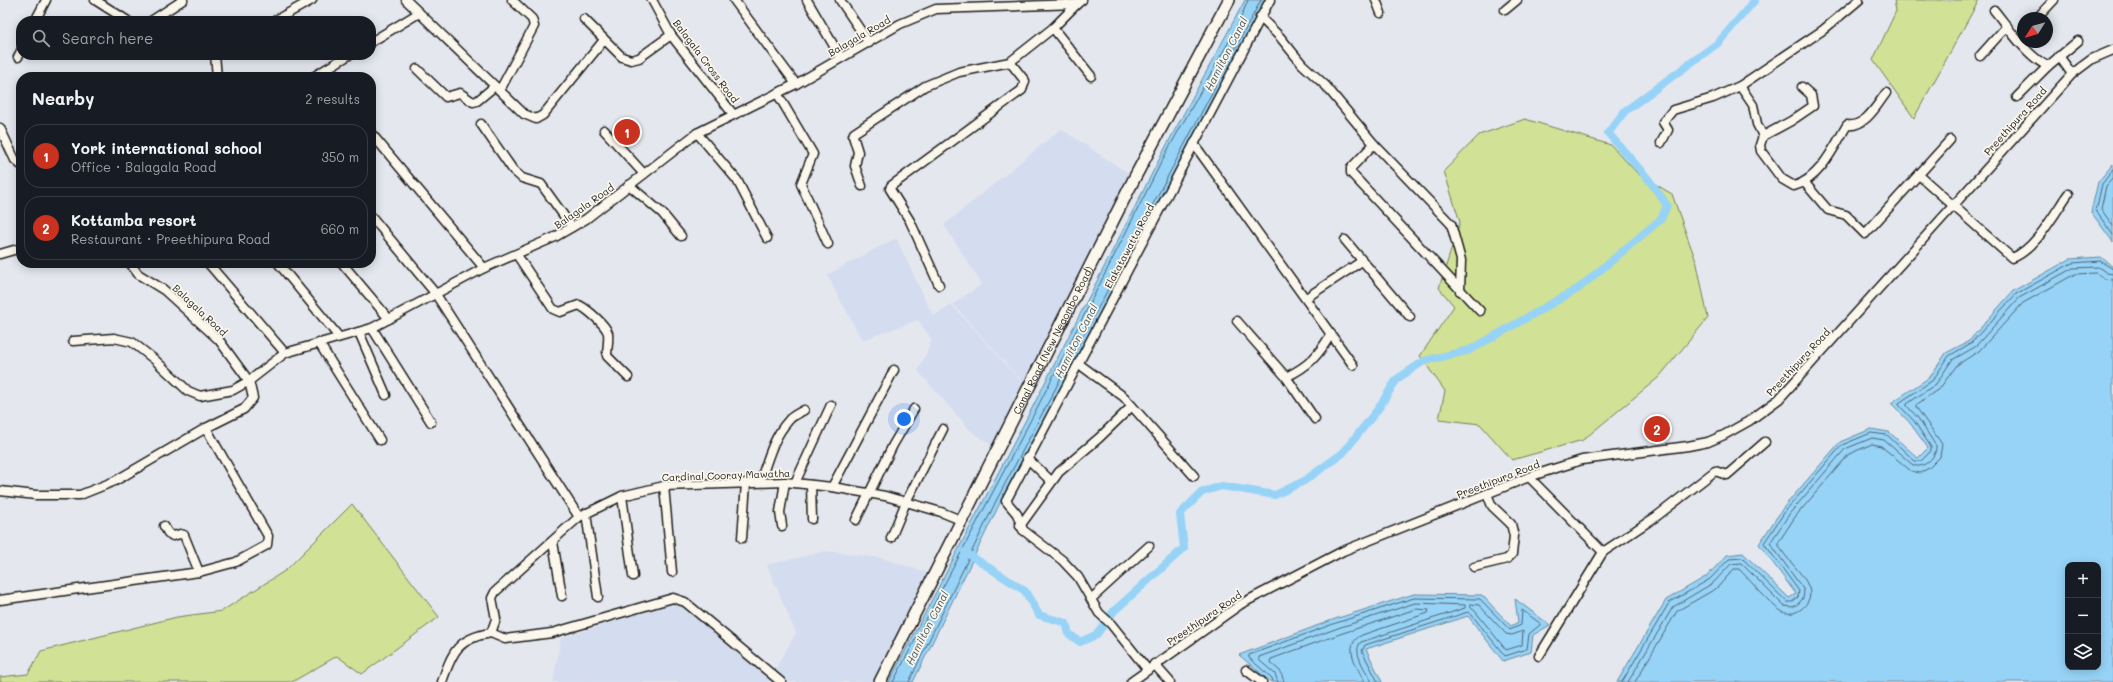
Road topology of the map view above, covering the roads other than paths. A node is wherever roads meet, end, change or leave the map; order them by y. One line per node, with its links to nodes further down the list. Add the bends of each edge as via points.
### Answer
1 (46, 0): 23 (street)
2 (95, 0): 24 (street)
3 (183, 0): 25 (street)
4 (312, 0): 26 (street)
5 (406, 0): 21 (street)
6 (512, 0): 54 (street, via 532,19 534,26)
7 (652, 0): 32 (street, Balagala Cross Road)
8 (734, 0): 51 (street)
9 (807, 0): 41 (street)
10 (840, 0): 36 (street)
11 (1229, 0): 143 (main road, Canal Road (New Negombo Road), via 1135,178)
12 (1270, 0): 27 (street, Elakatawatta Road)
13 (1376, 0): 22 (street)
14 (1517, 0): 18 (street)
15 (1859, 0): 52 (street, via 1824,30)
16 (2054, 0): 20 (street)
17 (1080, 2): 30 (street); 36 (street, Balagala Road, via 936,9 900,24)
18 (1505, 10)
19 (1994, 10): 29 (street)
20 (2043, 12)
21 (419, 13): 33 (street); 54 (street)
22 (1381, 14)
23 (38, 16)
24 (120, 16)
25 (159, 16)
26 (283, 16)
27 (1260, 18): 67 (street, Elakatawatta Road); 68 (street, via 1326,86)
28 (584, 19): 34 (street)
29 (2007, 26): 31 (street); 39 (street)
30 (1053, 28): 44 (street); 50 (street)
31 (2017, 34)
32 (672, 35): 34 (street, via 639,58 631,60 622,57); 58 (street, Balagala Cross Road)
33 (376, 39)
34 (604, 40): 54 (street, via 543,115 536,119 524,114)
35 (2078, 41): 40 (street)
36 (869, 43): 41 (street, Balagala Road)
37 (2029, 48): 45 (street, via 2041,63)
38 (2113, 50): 49 (street, Preethipura Road, via 2092,59)
39 (1980, 56)
40 (2059, 56): 45 (street); 49 (street)
41 (841, 58): 51 (street, Balagala Road)
42 (215, 60): 47 (street)
43 (341, 60): 48 (street)
44 (1010, 62): 74 (street, via 959,72 925,86 854,133 858,152 855,166); 92 (street, via 1025,81 1022,90 890,189 910,221)
45 (2048, 66): 57 (street)
46 (417, 69): 54 (street, via 446,97 460,93 477,102)
47 (217, 72)
48 (321, 72)
49 (2072, 74): 76 (street, Preethipura Road)
50 (1091, 76)
51 (796, 84): 55 (street, Balagala Road)
52 (1740, 86): 63 (street, via 1753,105 1757,124); 66 (street, via 1713,98 1673,110 1663,122 1668,130)
53 (1802, 87): 63 (street, via 1811,95 1813,106)
54 (497, 88)
55 (777, 93): 58 (street, Balagala Road); 82 (street, via 813,154 801,184)
56 (1886, 93): 72 (street, via 1866,119 1853,126 1847,126 1822,165)
57 (2017, 97)
58 (733, 114): 62 (street, Balagala Road)
59 (481, 124): 78 (street, via 513,170 522,178 541,184)
60 (0, 128): 69 (street)
61 (604, 130): 70 (street)
62 (697, 133): 70 (street, Balagala Road); 80 (street, via 737,180)
63 (1763, 136): 72 (street, via 1761,151 1782,179 1794,186)
64 (376, 139): 91 (street)
65 (1950, 140): 71 (street)
66 (1661, 142)
67 (1194, 144): 95 (street); 107 (street, Elakatawatta Road)
68 (1374, 144): 93 (street, via 1451,224 1461,260); 93 (street, via 1351,168 1351,173)
69 (16, 161)
70 (644, 174): 73 (street, Balagala Road)
71 (1919, 175): 72 (street, via 1865,234 1846,215 1828,210); 76 (street)
72 (1805, 183)
73 (630, 185): 78 (street, Balagala Road); 79 (street, via 662,213)
74 (862, 186)
75 (2068, 194): 76 (street, via 2036,238 2021,254 2012,258)
76 (1953, 205): 126 (street, Preethipura Road, via 1778,400 1749,422 1708,442 1582,460)
77 (376, 222): 94 (street)
78 (572, 227): 85 (street, Balagala Road)
79 (681, 236)
80 (767, 238)
81 (1345, 240): 86 (street)
82 (828, 244)
83 (16, 249): 84 (street)
84 (0, 254)
85 (517, 255): 91 (street, Balagala Road); 110 (street, via 553,309 560,312 579,305 596,318 608,332 607,356)
86 (1362, 261): 95 (street); 97 (street)
87 (134, 268): 112 (street, Balagala Road, via 138,274 164,290 219,340)
88 (212, 268): 106 (street)
89 (282, 268): 103 (street)
90 (346, 268): 98 (street)
91 (484, 268): 94 (street, Balagala Road)
92 (939, 285)
93 (1460, 291): 96 (street)
94 (435, 293): 98 (street, Balagala Road); 140 (street)
95 (1306, 298): 102 (street)
96 (1480, 311)
97 (1410, 317)
98 (389, 319): 100 (street, Balagala Road)
99 (1237, 321): 111 (street)
100 (372, 328): 101 (street, Balagala Road); 119 (street)
101 (359, 332): 103 (street, Balagala Road); 113 (street)
102 (1331, 334): 108 (street); 111 (street, via 1320,351 1302,369)
103 (339, 337): 105 (street, Balagala Road)
104 (73, 341): 112 (street, via 114,338 132,342 188,391 200,396 233,390)
105 (319, 343): 106 (street, Balagala Road); 122 (street)
106 (286, 353): 112 (street, Balagala Road)
107 (1079, 364): 115 (street, via 1124,397); 124 (street, Elakatawatta Road)
108 (1353, 365)
109 (894, 370): 134 (street)
110 (628, 377)
111 (1286, 377): 118 (street)
112 (249, 381): 120 (street, via 253,398 244,409)
113 (386, 395)
114 (831, 405): 131 (street)
115 (1132, 406): 125 (street); 129 (street)
116 (914, 409): 136 (street)
117 (804, 410): 127 (street, via 789,420 781,432 772,448)
118 (1315, 419)
119 (431, 422)
120 (206, 428): 135 (street, via 115,481 80,495 36,495); 153 (street, via 268,536 266,545 236,562)
121 (943, 429): 139 (street)
122 (380, 440)
123 (1765, 442): 151 (street, via 1727,475 1715,471 1657,516)
124 (1027, 458): 129 (street); 146 (street, Elakatawatta Road, via 1006,501 1017,514)
125 (1194, 476)
126 (1529, 477): 137 (street, Preethipura Road); 151 (street)
127 (760, 482): 128 (street, Cardinal Cooray Mawatha); 130 (street, Cardinal Cooray Mawatha)
128 (785, 482): 131 (street, Cardinal Cooray Mawatha); 145 (street, via 780,512)
129 (1050, 482): 146 (street, via 1037,506)
130 (746, 483): 133 (street, Cardinal Cooray Mawatha); 147 (street)
131 (795, 483): 132 (street, Cardinal Cooray Mawatha)
132 (811, 485): 134 (street, Cardinal Cooray Mawatha); 141 (street)
133 (664, 486): 138 (street, Cardinal Cooray Mawatha); 154 (street)
134 (832, 487): 136 (street, Cardinal Cooray Mawatha)
135 (0, 491)
136 (868, 493): 139 (street, Cardinal Cooray Mawatha); 142 (street)
137 (1487, 494): 152 (street, via 1492,506 1511,524 1514,536 1512,554 1507,559); 162 (street, Preethipura Road, via 1343,551 1241,604)
138 (622, 496): 140 (street, Cardinal Cooray Mawatha); 155 (street)
139 (906, 502): 143 (street, Cardinal Cooray Mawatha); 148 (street)
140 (583, 515): 149 (street, Cardinal Cooray Mawatha); 157 (street)
141 (812, 519)
142 (856, 520)
143 (963, 521): 166 (main road, Canal Road (New Negombo Road))
144 (164, 526): 153 (street, via 168,534 184,536)
145 (782, 526)
146 (1020, 526): 158 (street, via 1027,535 1062,560 1078,577)
147 (742, 538)
148 (892, 538)
149 (553, 542): 156 (street); 160 (street, Cardinal Cooray Mawatha, via 495,592 492,598 496,619)
150 (1149, 546): 158 (street)
151 (1602, 552): 161 (street)
152 (1474, 567)
153 (199, 572): 159 (street)
154 (672, 572)
155 (633, 576)
156 (562, 596)
157 (598, 597)
158 (1091, 599): 162 (street, via 1099,613)
159 (0, 600)
160 (492, 633): 164 (street, via 475,636 463,642 450,659); 165 (street, via 505,640 552,633 673,598 685,602)
161 (1539, 656)
162 (1150, 667): 167 (street, Preethipura Road); 168 (street)
163 (1246, 670): 169 (street)
164 (442, 682)
165 (781, 682)
166 (880, 682)
167 (1131, 682)
168 (1170, 682)
169 (1262, 682)

